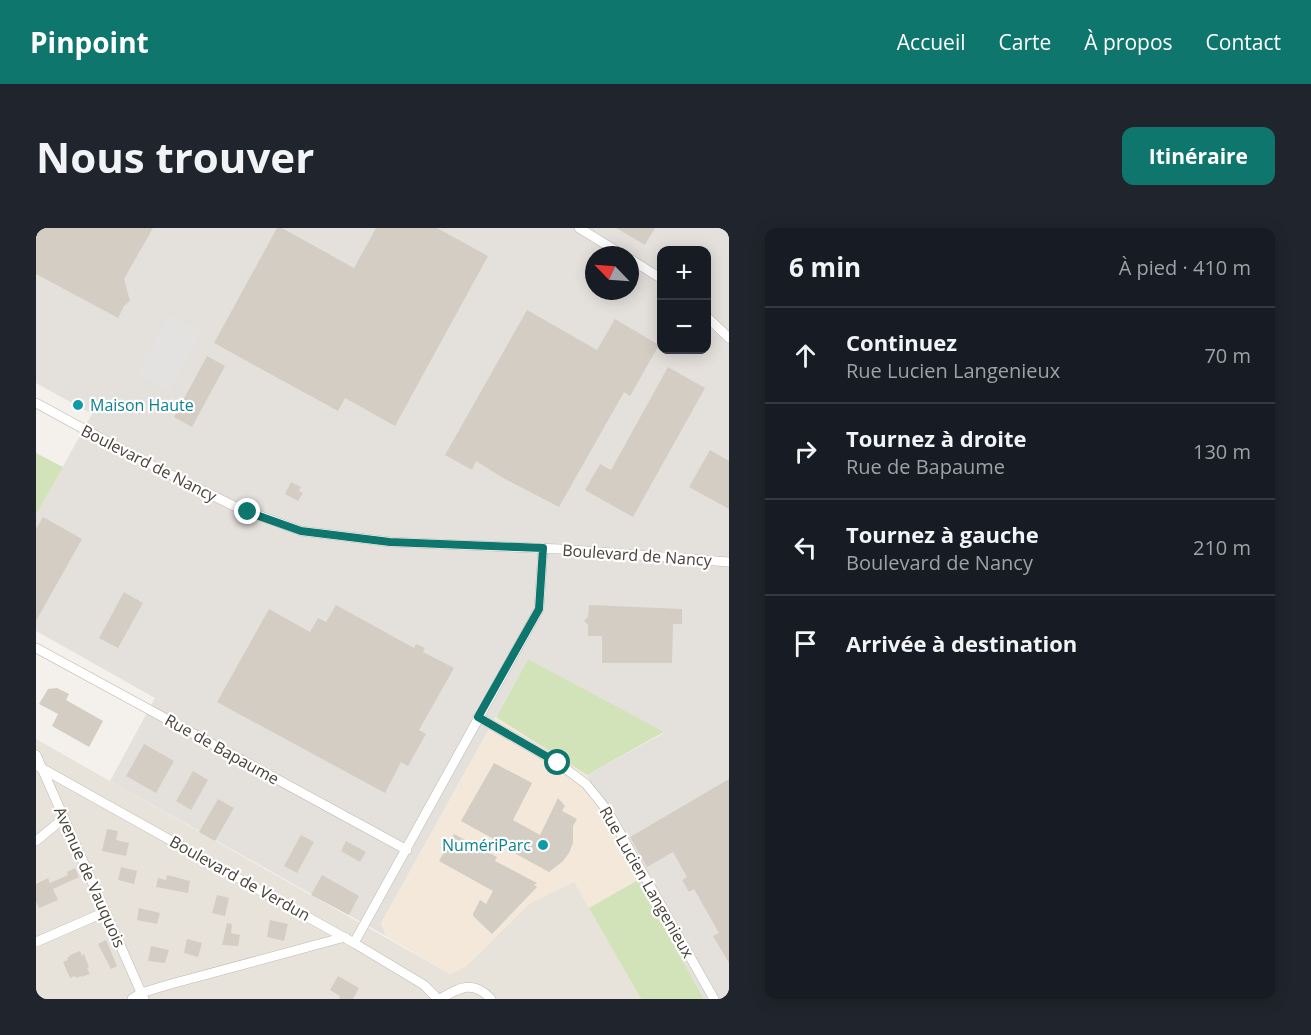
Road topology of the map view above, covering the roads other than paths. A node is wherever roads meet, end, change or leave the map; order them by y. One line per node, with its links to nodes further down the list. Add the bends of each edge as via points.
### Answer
1 (579, 228): 2 (street)
2 (608, 246)
3 (639, 265): 4 (street)
4 (657, 276)
5 (711, 321): 6 (street)
6 (729, 338)
7 (36, 403): 8 (street, Boulevard de Nancy, via 234,506 301,531 390,542)
8 (543, 548): 9 (street, Boulevard de Nancy); 11 (street, via 539,609)
9 (729, 562)
10 (36, 648): 16 (street, Rue de Bapaume)
11 (478, 717): 16 (street); 26 (street, Rue Lucien Langenieux, via 558,763 586,784 607,810)
12 (36, 754): 13 (street, Avenue de Vauquois)
13 (39, 767): 14 (street, Avenue de Vauquois); 18 (street, Boulevard de Verdun)
14 (64, 819): 15 (street); 17 (street, Avenue de Vauquois)
15 (36, 841)
16 (407, 850): 20 (street)
17 (105, 912): 19 (street); 21 (street, Avenue de Vauquois)
18 (345, 937): 20 (street, Boulevard de Verdun); 21 (street)
19 (36, 942)
20 (354, 943): 22 (street, Boulevard de Verdun, via 424,985)
21 (144, 995): 23 (street); 24 (street)
22 (434, 998): 25 (street, via 470,986 481,989)
23 (132, 999)
24 (159, 999)
25 (491, 999)
26 (714, 999)

